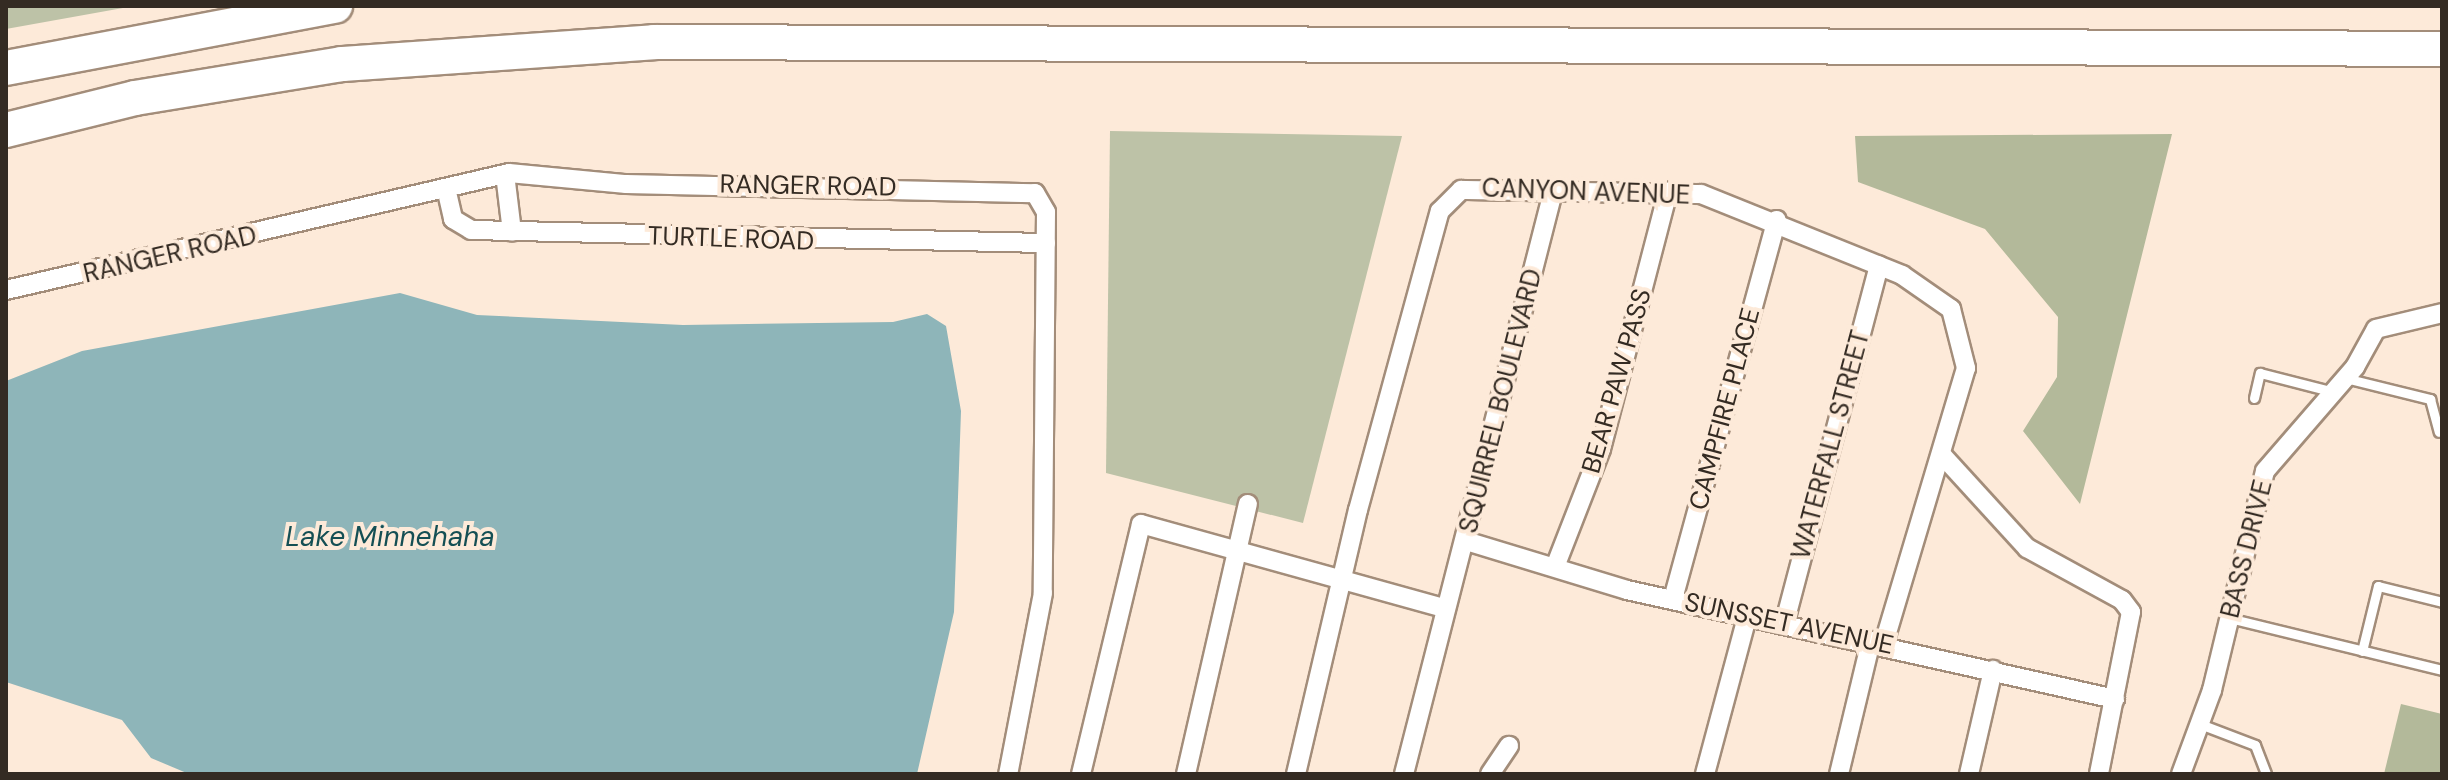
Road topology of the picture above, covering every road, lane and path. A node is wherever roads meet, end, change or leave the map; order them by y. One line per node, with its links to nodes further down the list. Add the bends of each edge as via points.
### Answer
1 (335, 6): 3 (highway)
2 (2442, 49): 4 (highway, via 654,42 342,64 135,98)
3 (6, 68)
4 (6, 130)
5 (505, 174): 6 (street, RANGER ROAD); 10 (street); 11 (street, RANGER ROAD, via 626,184 1018,188 1044,204)
6 (446, 188): 10 (street, TURTLE ROAD, via 457,225); 13 (street, RANGER ROAD)
7 (1553, 192): 8 (street, CANYON AVENUE); 20 (street, SQUIRREL BOULEVARD); 23 (street, CANYON AVENUE, via 1470,189 1443,203)
8 (1668, 192): 9 (street, CANYON AVENUE, via 1701,194); 22 (street, BEAR PAW PASS, via 1601,449)
9 (1777, 220): 12 (street, CANYON AVENUE); 24 (street, CAMPFIRE PLACE)
10 (512, 232): 11 (street, TURTLE ROAD)
11 (1046, 243): 37 (street, RANGER ROAD, via 1043,593)
12 (1879, 265): 18 (street, CANYON AVENUE, via 1951,309 1962,333 1966,368); 29 (street, WATERFALL STREET)
13 (6, 290)
14 (2442, 313): 15 (street, BASS DRIVE, via 2376,329)
15 (2339, 385): 16 (lane, via 2260,373); 17 (lane, via 2430,399); 28 (street, BASS DRIVE, via 2265,471)
16 (2254, 398)
17 (2439, 432)
18 (1943, 456): 30 (street, CANYON AVENUE); 34 (street, via 2027,548 2122,600 2131,627)
19 (1248, 504): 21 (street)
20 (1466, 541): 22 (street, SUNSSET AVENUE); 26 (street, SQUIRREL BOULEVARD)
21 (1235, 552): 23 (street); 38 (street, via 1141,524); 39 (street)
22 (1555, 567): 24 (street, SUNSSET AVENUE)
23 (1340, 581): 26 (street); 40 (street, CANYON AVENUE)
24 (1673, 599): 27 (street, SUNSSET AVENUE)
25 (2442, 602): 31 (lane, via 2378,586)
26 (1443, 608): 41 (street)
27 (1747, 617): 29 (street, SUNSSET AVENUE); 43 (street)
28 (2229, 618): 31 (lane); 35 (street, BASS DRIVE)
29 (1784, 625): 30 (street, SUNSSET AVENUE)
30 (1878, 642): 32 (street, SUNSSET AVENUE); 44 (street, CANYON AVENUE)
31 (2362, 651): 33 (lane)
32 (1993, 670): 34 (street, SUNSSET AVENUE); 45 (street)
33 (2442, 670)
34 (2115, 699): 46 (street)
35 (2200, 724): 47 (street, BASS DRIVE); 48 (lane, via 2255,745)
36 (1509, 746): 42 (street)
37 (1008, 774)
38 (1081, 774)
39 (1186, 774)
40 (1296, 774)
41 (1404, 774)
42 (1490, 774)
43 (1705, 774)
44 (1839, 774)
45 (1969, 774)
46 (2099, 774)
47 (2181, 774)
48 (2266, 774)

